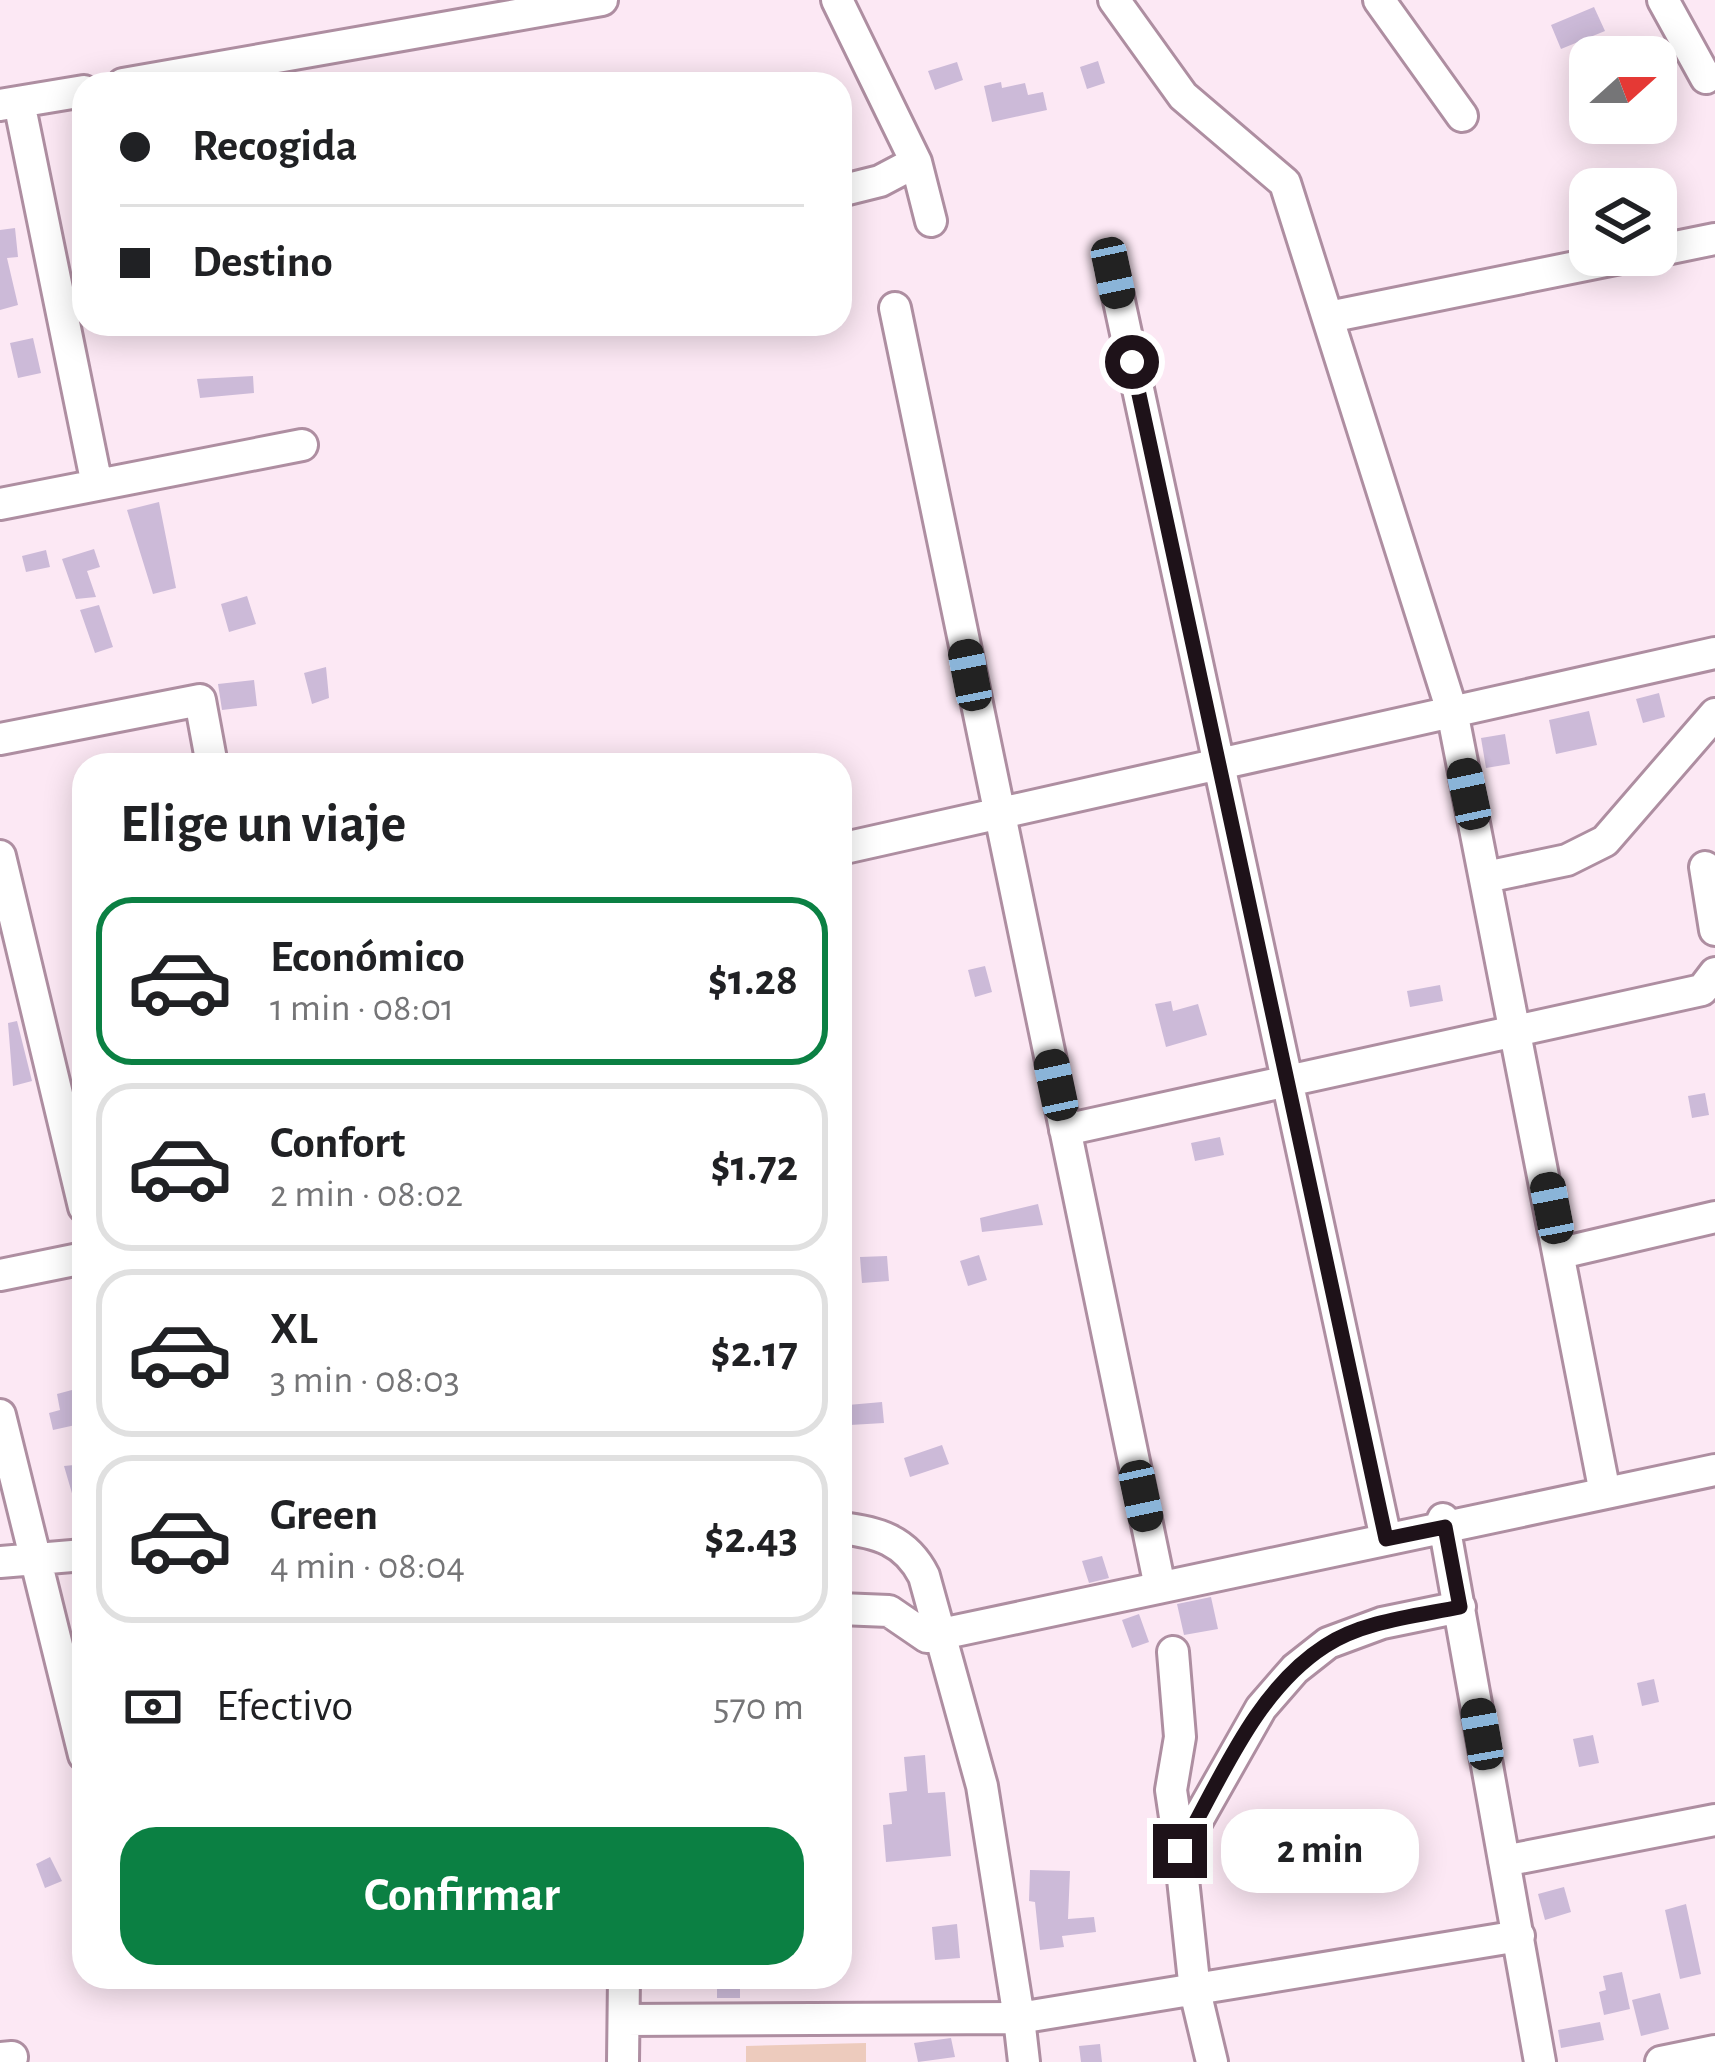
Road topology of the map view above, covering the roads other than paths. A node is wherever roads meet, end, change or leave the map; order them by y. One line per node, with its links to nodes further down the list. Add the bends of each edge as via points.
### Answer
1 (602, 0): 6 (street)
2 (837, 0): 11 (street)
3 (1114, 0): 20 (street, via 1183,95 1285,183)
4 (1379, 0): 10 (street)
5 (1663, 0): 7 (street)
6 (192, 72)
7 (1706, 78)
8 (72, 93): 9 (street)
9 (10, 104): 18 (street)
10 (1462, 116)
11 (916, 161): 12 (street); 13 (street)
12 (852, 188)
13 (931, 221)
14 (1715, 239): 15 (street)
15 (1677, 247)
16 (1569, 268): 20 (street)
17 (1113, 273): 30 (street)
18 (72, 307)
19 (895, 308): 31 (street)
20 (1329, 317): 26 (street)
21 (76, 336): 23 (street)
22 (302, 445): 23 (street)
23 (97, 485): 24 (street)
24 (0, 505)
25 (1715, 653): 26 (street)
26 (1452, 710): 30 (street); 35 (street)
27 (1715, 714): 35 (street, via 1605,841 1568,860)
28 (0, 739): 29 (street, via 200,700)
29 (210, 753)
30 (1219, 764): 31 (street); 39 (street)
31 (999, 813): 32 (street); 40 (street)
32 (852, 846)
33 (0, 856): 41 (street)
34 (1706, 867): 36 (street)
35 (1486, 878): 38 (street)
36 (1715, 930)
37 (1715, 973): 38 (street, via 1702,990)
38 (1517, 1028): 39 (street); 43 (street)
39 (1287, 1080): 40 (street); 51 (street)
40 (1065, 1130): 55 (street)
41 (72, 1158)
42 (1715, 1216): 43 (street)
43 (1561, 1253): 48 (street)
44 (72, 1260): 45 (street)
45 (0, 1275)
46 (0, 1415): 53 (street)
47 (1715, 1470): 48 (street)
48 (1606, 1493): 49 (street)
49 (1444, 1523): 51 (street); 56 (street)
50 (852, 1531): 58 (street, via 887,1538 916,1561)
51 (1386, 1539): 55 (street)
52 (72, 1556): 53 (street)
53 (36, 1559): 54 (street); 60 (street)
54 (0, 1562)
55 (1160, 1587): 58 (street)
56 (1460, 1607): 62 (street, via 1328,1643 1295,1669 1262,1708); 63 (street)
57 (852, 1609): 58 (street, via 889,1611 927,1637)
58 (937, 1635): 67 (street, via 972,1744)
59 (1173, 1652): 62 (street, via 1180,1737 1171,1790)
60 (72, 1706)
61 (1715, 1820): 63 (street)
62 (1180, 1851): 66 (street)
63 (1504, 1861): 64 (street)
64 (1520, 1936): 66 (street); 73 (street)
65 (624, 1989): 68 (street)
66 (1195, 1991): 67 (street); 72 (street)
67 (1019, 2018): 68 (street); 71 (street)
68 (624, 2020): 70 (street)
69 (1715, 2051): 74 (street)
70 (623, 2062)
71 (1024, 2062)
72 (1212, 2062)
73 (1540, 2062)
74 (1661, 2062)

